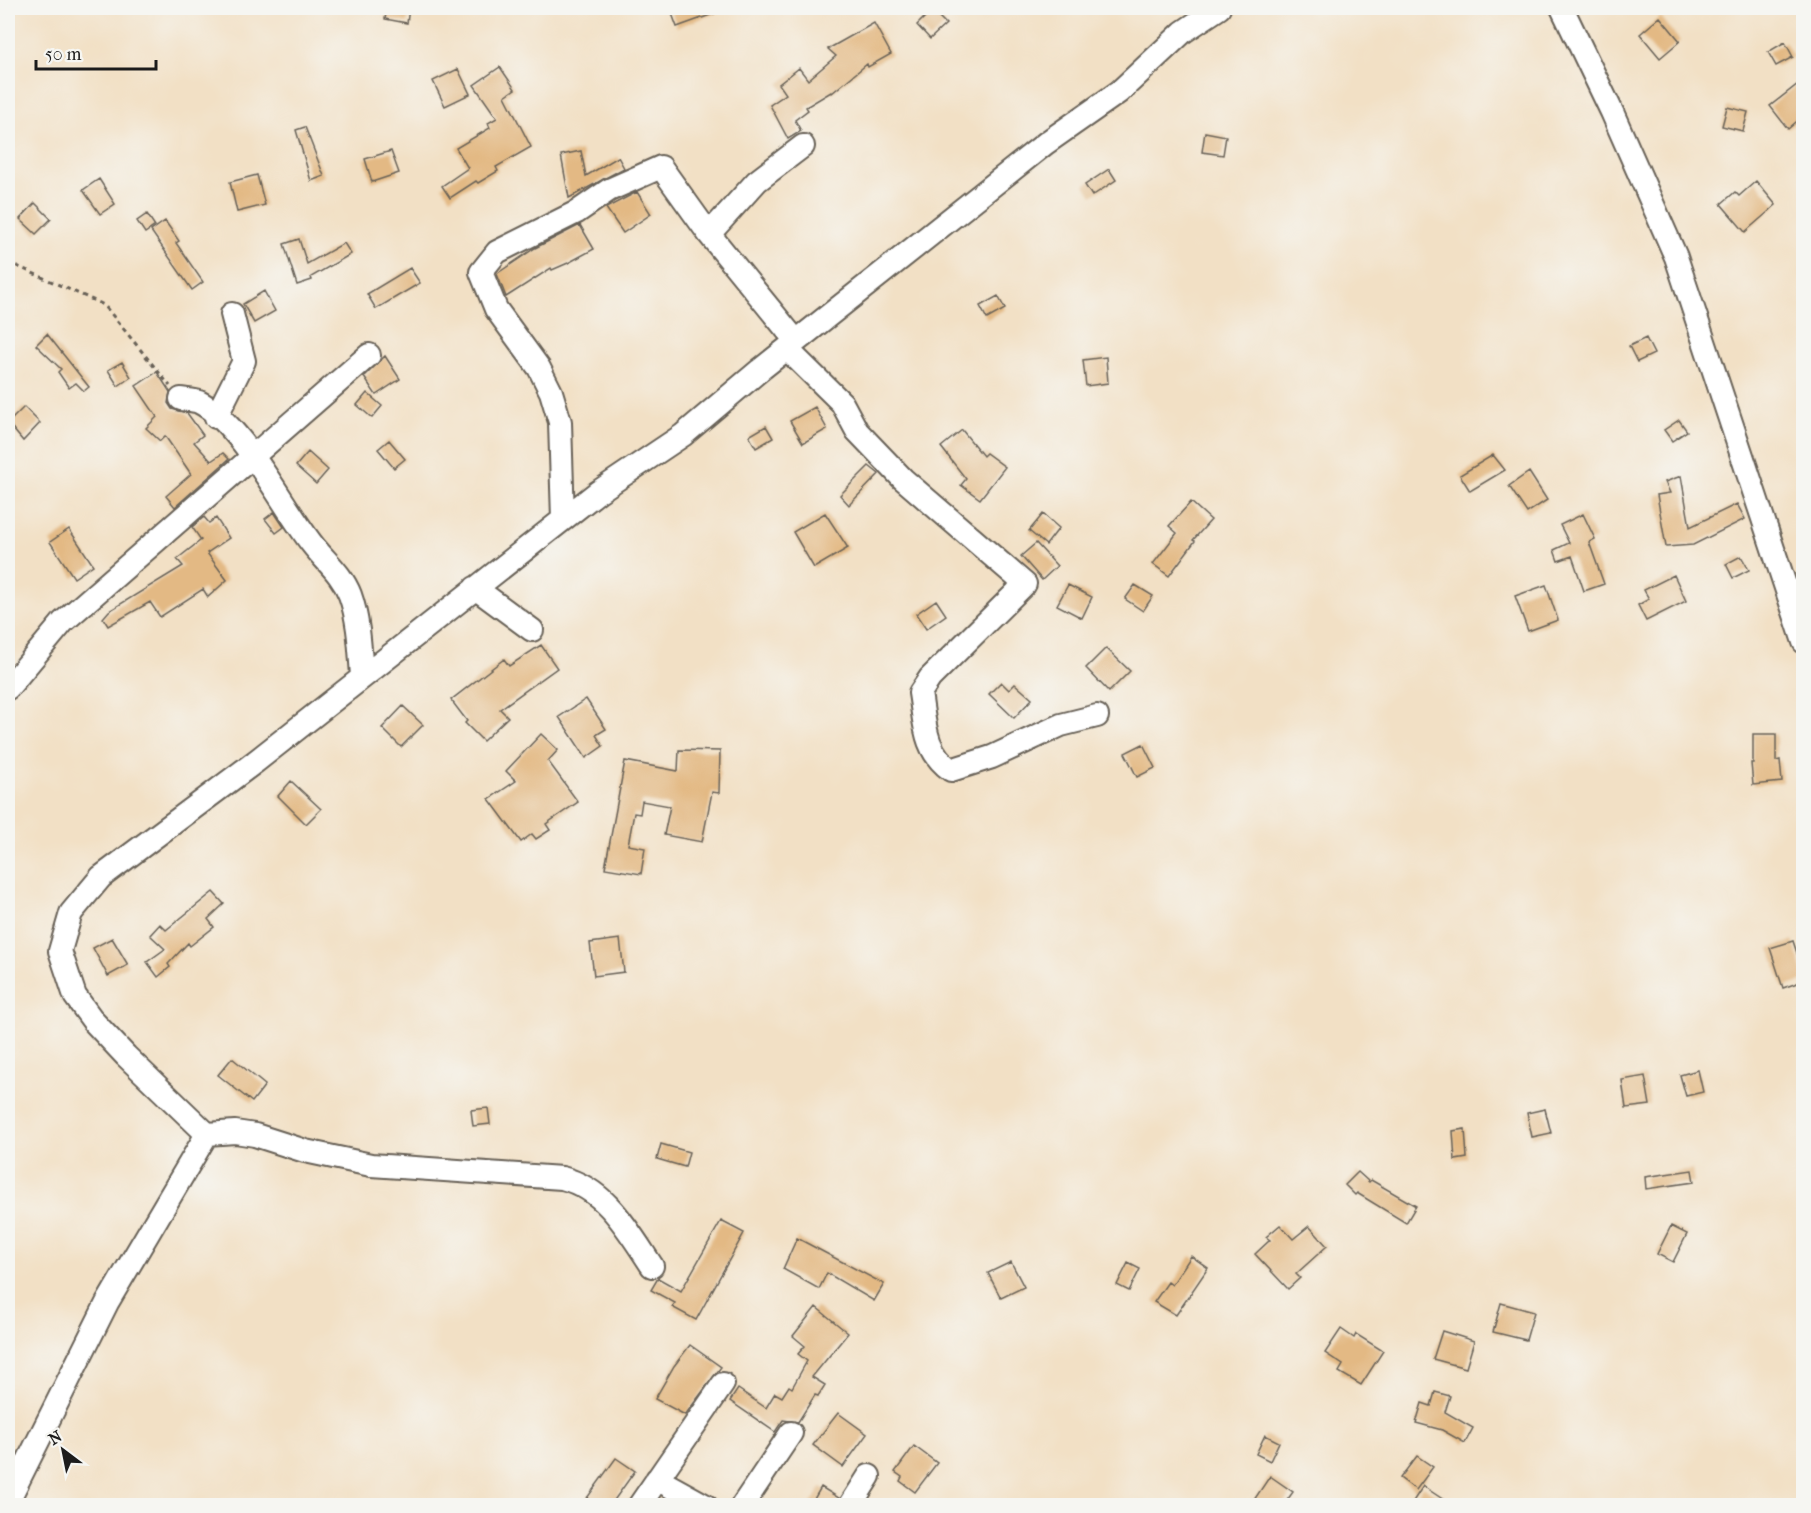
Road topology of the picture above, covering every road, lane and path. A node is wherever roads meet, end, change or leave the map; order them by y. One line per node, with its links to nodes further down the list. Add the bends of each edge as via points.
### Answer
1 (1220, 8): 7 (street, via 1183,32 1119,92 1046,143)
2 (1562, 8): 13 (street, via 1676,257)
3 (803, 146): 4 (street, via 757,181)
4 (709, 234): 7 (street); 12 (street, via 661,167 609,190 576,212 497,252 481,272 496,309 539,368 551,392 560,422)
5 (8, 262): 9 (path, via 104,305)
6 (232, 314): 10 (street, via 244,361)
7 (792, 345): 12 (street, via 683,435); 19 (street, via 842,403 857,431 903,479 1024,584 930,678 920,693 928,744 938,760 951,770 992,757 1061,725)
8 (369, 355): 11 (street)
9 (181, 399): 10 (street, via 198,402)
10 (216, 417): 11 (street)
11 (251, 456): 17 (street, via 350,595 360,641); 18 (street, via 63,622)
12 (563, 519): 14 (street)
13 (1793, 572): 16 (street)
14 (475, 588): 15 (street); 17 (street)
15 (532, 630)
16 (1803, 642)
17 (362, 676): 20 (street, via 255,762 100,877 71,913 60,951 75,996 126,1056)
18 (8, 688)
19 (1097, 716)
20 (207, 1134): 21 (street, via 255,1135 315,1154 371,1165 562,1178 595,1193 619,1216); 26 (street, via 107,1303)
21 (652, 1266)
22 (723, 1384): 25 (street)
23 (791, 1433): 29 (street)
24 (869, 1476): 30 (street)
25 (657, 1479): 27 (street); 28 (street)
26 (8, 1501)
27 (639, 1506)
28 (706, 1506)
29 (742, 1506)
30 (850, 1506)

